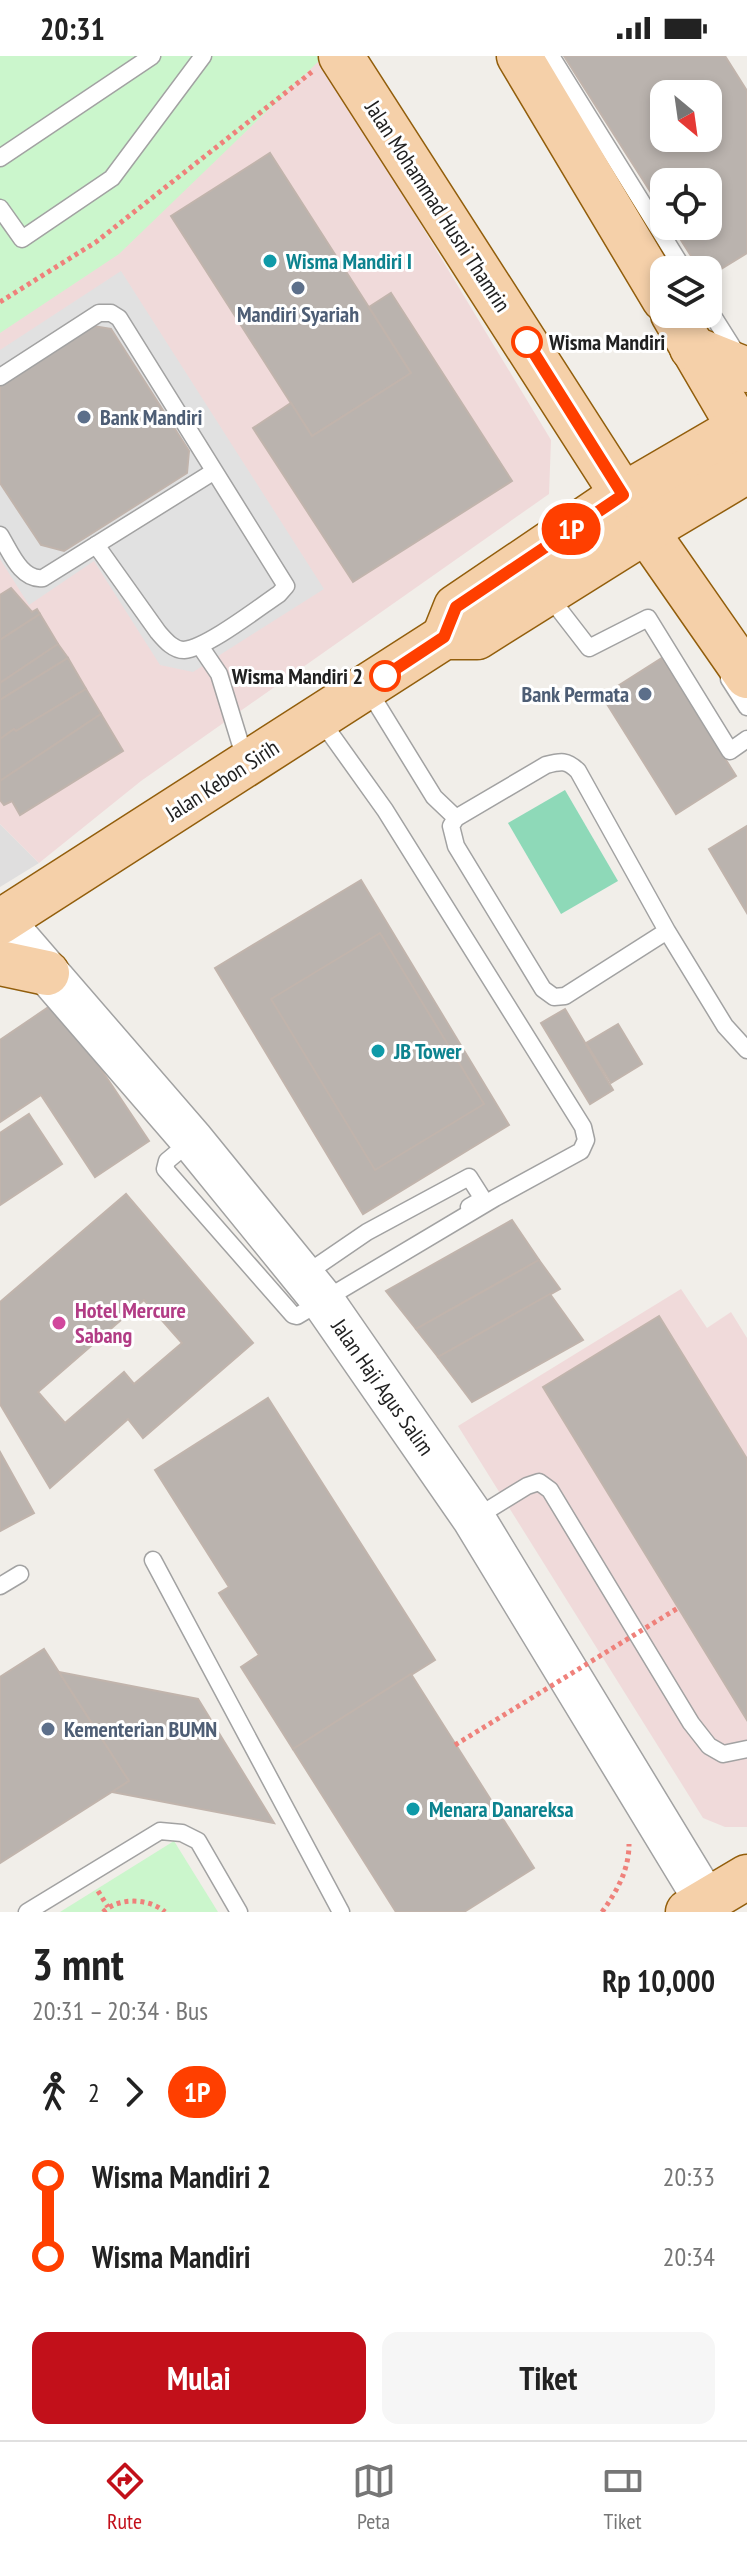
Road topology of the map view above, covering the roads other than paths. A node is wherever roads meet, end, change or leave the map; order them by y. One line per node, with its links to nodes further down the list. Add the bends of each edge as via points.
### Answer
1 (152, 56): 6 (lane)
2 (203, 56): 7 (lane, via 112,178 22,239)
3 (519, 56): 9 (main road)
4 (551, 56): 8 (lane)
5 (333, 57): 17 (main road, Jalan Mohammad Husni Thamrin)
6 (0, 158)
7 (0, 208)
8 (675, 256)
9 (650, 276)
10 (721, 328): 12 (lane)
11 (682, 331): 12 (main road); 14 (main road)
12 (747, 370)
13 (0, 377): 16 (lane, via 99,313 111,313 119,318)
14 (744, 431): 17 (main road, Jalan Kebon Sirih)
15 (747, 471): 17 (main road, Jalan Kebon Sirih)
16 (213, 472): 19 (lane); 23 (lane, via 286,586)
17 (620, 515): 21 (main road, Jalan Kebon Sirih); 22 (main road, Jalan Kebon Sirih, via 456,607); 24 (main road, Jalan Mohammad Husni Thamrin)
18 (0, 535): 19 (lane, via 24,572 35,579)
19 (96, 545): 23 (lane, via 170,645 182,650)
20 (669, 593): 26 (lane)
21 (548, 594): 22 (main road, Jalan Kebon Sirih, via 477,637); 28 (lane, via 589,648 648,618 730,751)
22 (444, 637): 25 (main road, Jalan Kebon Sirih)
23 (200, 646): 29 (lane, via 219,674)
24 (747, 676)
25 (366, 687): 27 (main road, Jalan Kebon Sirih); 30 (lane, via 434,797)
26 (747, 707)
27 (319, 717): 29 (main road, Jalan Kebon Sirih); 35 (lane, via 385,810 583,1127 586,1140 581,1151)
28 (747, 739)
29 (247, 764): 31 (main road, Jalan Kebon Sirih)
30 (456, 818): 32 (lane, via 546,765 571,763); 32 (lane, via 451,826 456,846 543,989 554,997 565,996)
31 (1, 931): 33 (main road)
32 (667, 931): 34 (lane, via 725,1026)
33 (47, 973): 36 (street, Jalan Haji Agus Salim)
34 (747, 1050)
35 (382, 1265): 36 (lane); 36 (lane, via 391,1253 483,1199 469,1177 367,1232)
36 (314, 1288): 37 (street, Jalan Haji Agus Salim)
37 (474, 1519): 41 (lane, via 527,1486 539,1482 550,1490 691,1723 723,1754); 42 (street, Jalan Haji Agus Salim)
38 (153, 1560): 45 (lane)
39 (20, 1574): 40 (lane)
40 (0, 1586)
41 (747, 1749)
42 (723, 1892)
43 (27, 1912): 44 (lane, via 160,1831 198,1841)
44 (239, 1912)
45 (341, 1912)

